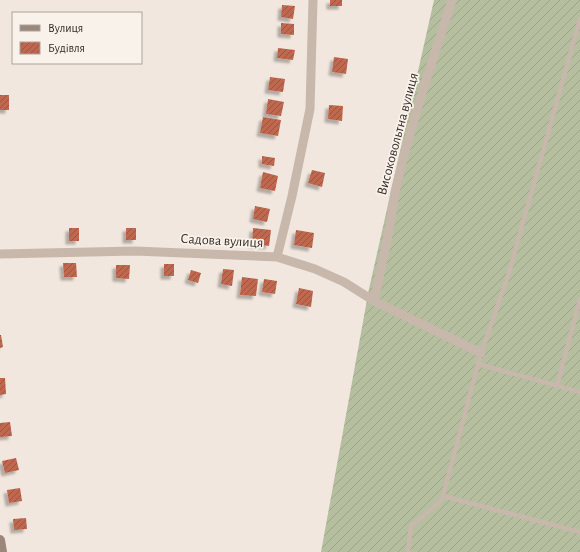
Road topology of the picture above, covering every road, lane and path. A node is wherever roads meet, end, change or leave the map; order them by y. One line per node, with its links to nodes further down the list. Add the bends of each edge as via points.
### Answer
1 (313, 0): 5 (street, Садова вулиця, via 310,109)
2 (452, 0): 7 (street, Високовольтна вулиця, via 404,155)
3 (580, 20): 8 (lane, via 508,276)
4 (0, 254): 5 (street, Садова вулиця, via 136,251)
5 (277, 257): 7 (street, via 315,269 344,282)
6 (580, 299): 10 (lane)
7 (374, 301): 8 (street)
8 (481, 353): 9 (lane)
9 (478, 364): 10 (lane); 12 (lane)
10 (557, 386): 11 (lane)
11 (580, 392)
12 (443, 496): 13 (lane); 16 (lane, via 440,502 411,526)
13 (580, 532)
14 (0, 540): 15 (street)
15 (2, 552)
16 (408, 552)

